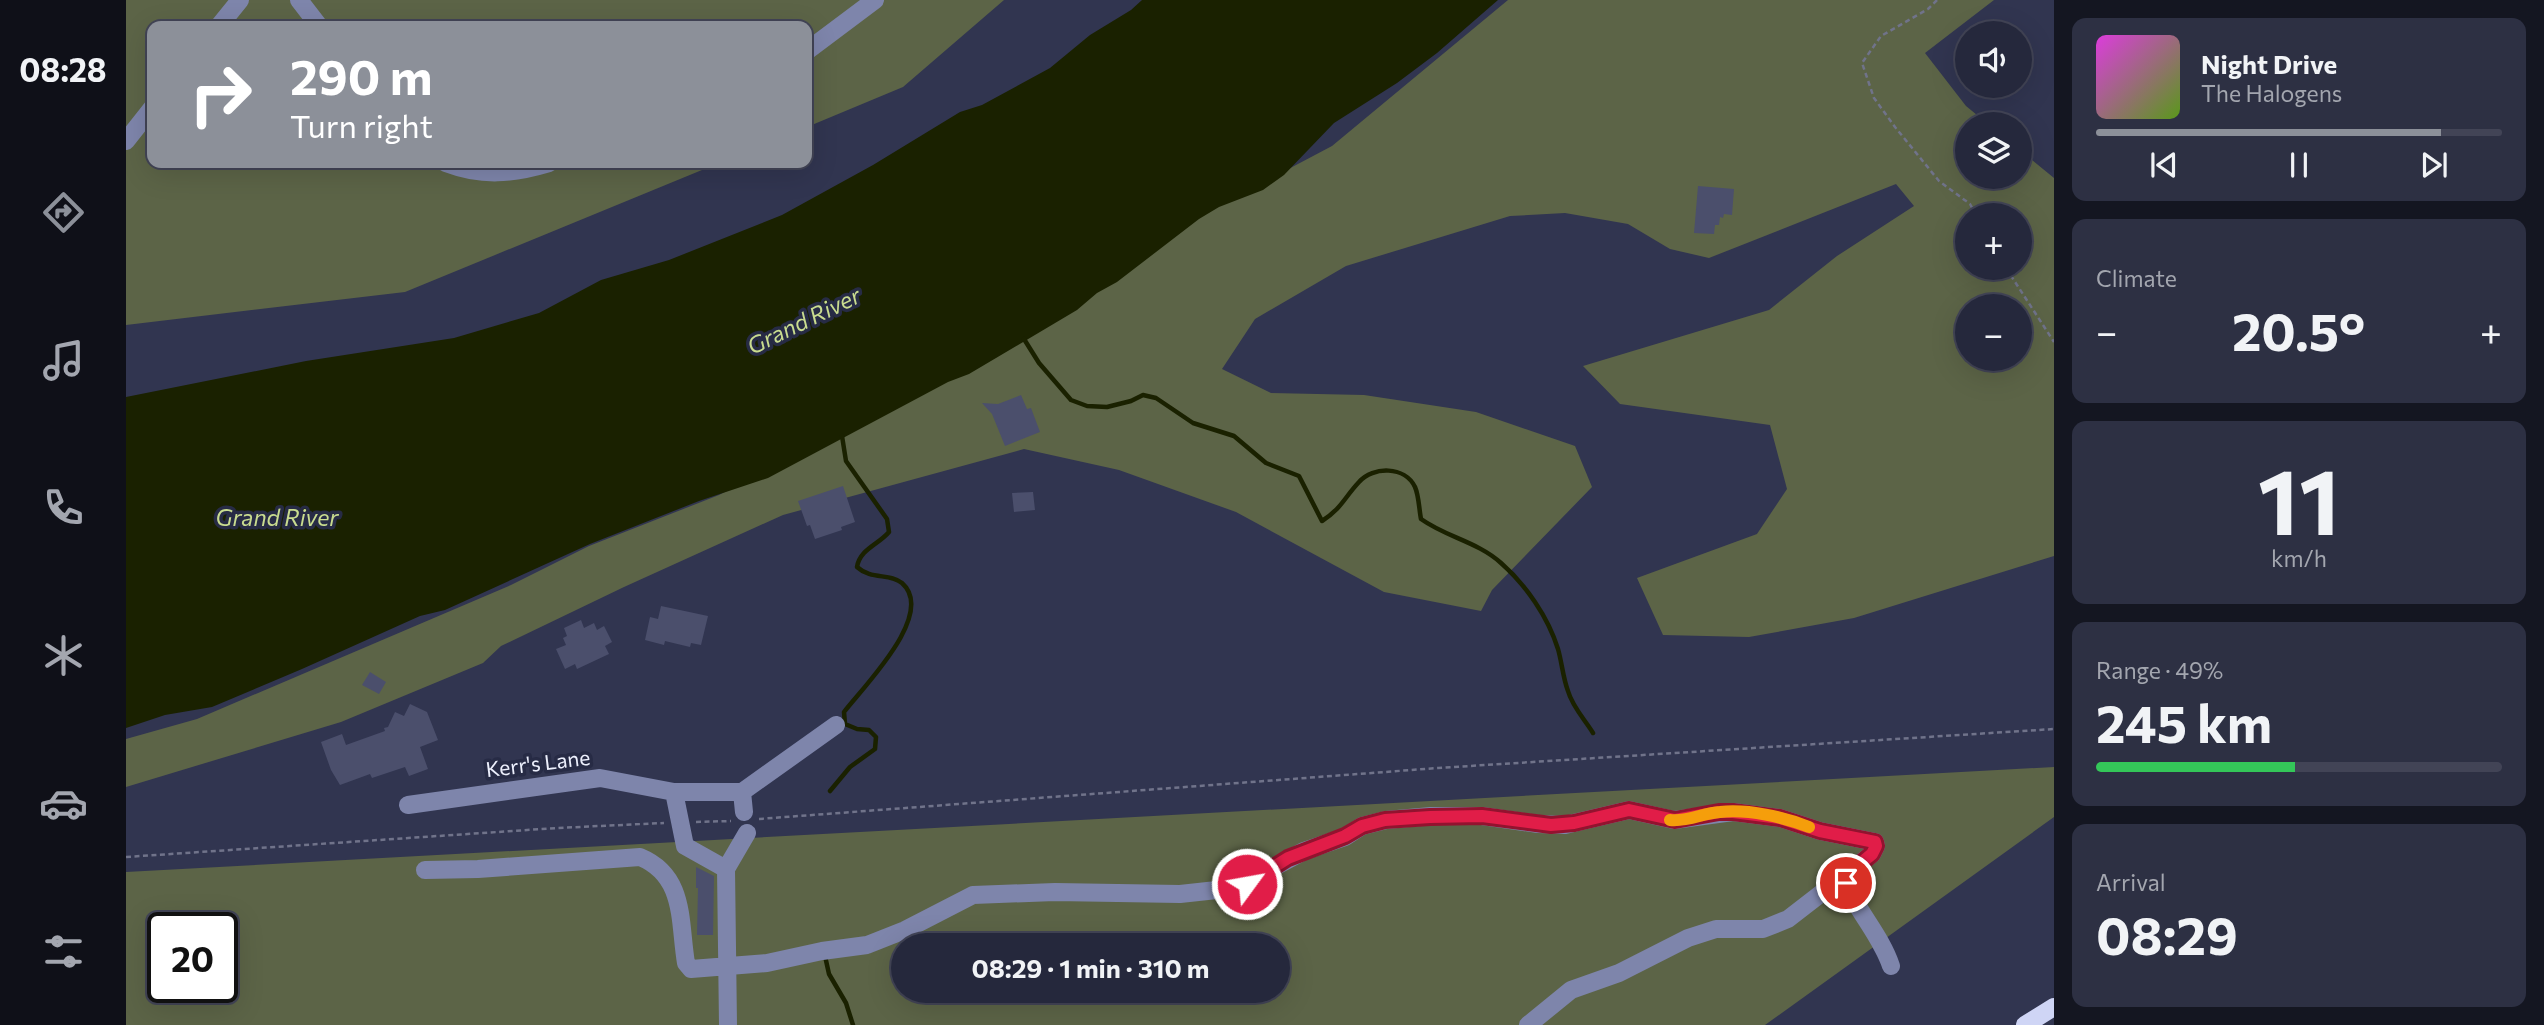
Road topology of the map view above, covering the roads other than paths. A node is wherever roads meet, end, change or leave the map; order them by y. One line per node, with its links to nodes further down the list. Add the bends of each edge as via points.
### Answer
1 (240, 0): 4 (street)
2 (299, 0): 5 (street)
3 (875, 0): 6 (street)
4 (223, 21)
5 (315, 21)
6 (812, 47)
7 (147, 114): 8 (street)
8 (126, 141)
9 (470, 168): 10 (street, via 493,173)
10 (529, 168)
11 (836, 725): 13 (street)
12 (674, 792): 13 (street, Kerr's Lane); 14 (street, Kerr's Lane, via 600,778); 15 (street, via 685,846)
13 (742, 792): 15 (street, via 746,821)
14 (408, 805)
15 (726, 869): 19 (street)
16 (425, 870): 19 (street, via 640,857 676,891 688,967)
17 (1844, 877): 18 (street); 19 (street, via 1872,854 1875,842 1771,817 1719,812 1675,820 1629,810 1551,825 1482,816 1422,817 1362,826 1288,858 1235,888 1180,894 973,895 875,942 767,963); 22 (street, via 1776,925 1716,929 1688,938 1619,973 1571,990)
18 (1891, 965)
19 (726, 966): 21 (street)
20 (2054, 1007): 23 (main road)
21 (728, 1025)
22 (1528, 1025)
23 (2025, 1025)

